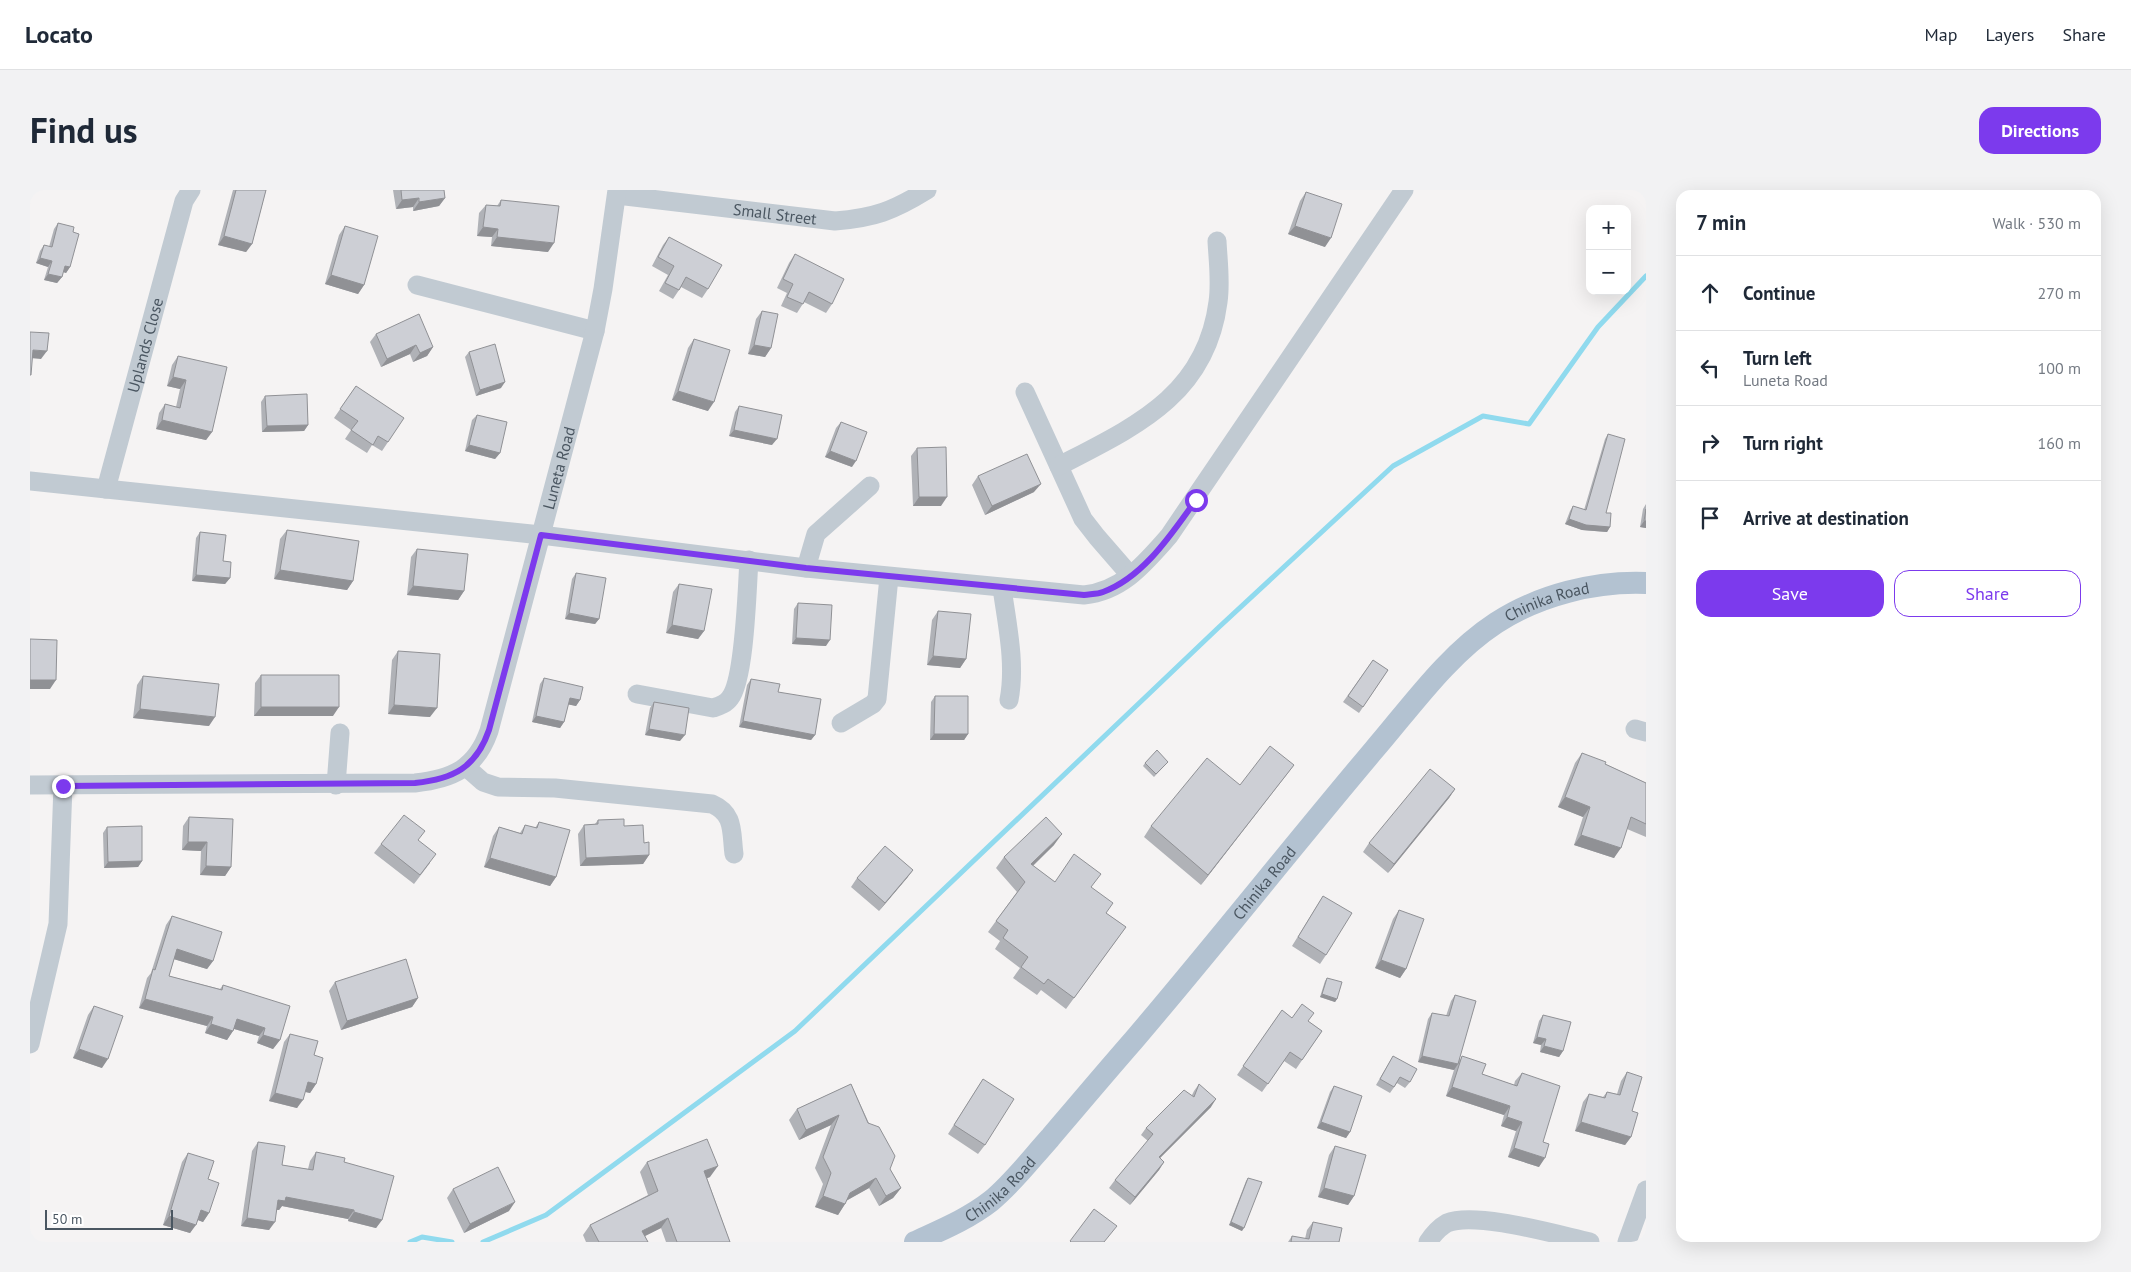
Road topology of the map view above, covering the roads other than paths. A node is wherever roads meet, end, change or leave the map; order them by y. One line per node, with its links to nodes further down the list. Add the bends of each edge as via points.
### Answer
1 (926, 190): 3 (street, Small Street, via 889,211 863,218 835,220)
2 (1404, 190): 16 (street, via 1196,500 1169,536)
3 (617, 192): 7 (street, Luneta Road)
4 (186, 194): 12 (street, Uplands Close)
5 (1217, 241): 9 (street, via 1220,285 1214,323 1202,358 1191,374 1148,417)
6 (418, 285): 7 (street)
7 (595, 331): 13 (street, Luneta Road)
8 (1024, 392): 9 (street)
9 (1060, 466): 16 (street, via 1088,527)
10 (30, 481): 12 (street)
11 (870, 486): 15 (street, via 816,534)
12 (106, 489): 13 (street)
13 (541, 535): 14 (street); 24 (street, Luneta Road, via 484,746)
14 (749, 560): 15 (street); 20 (street, via 740,664 730,699 713,708)
15 (806, 568): 17 (street)
16 (1130, 575): 19 (street, via 1113,588 1084,595)
17 (889, 577): 19 (street); 22 (street, via 877,699)
18 (1646, 583): 31 (main road, Chinika Road, via 1578,589 1554,595 1497,622 1466,646 1365,761 1022,1171 975,1212)
19 (1002, 588): 21 (street, via 1010,655 1012,688)
20 (637, 694)
21 (1009, 700)
22 (841, 723)
23 (340, 733): 25 (street)
24 (466, 767): 25 (street, via 423,782); 28 (street, via 482,782 498,788 555,788 712,804 721,808 730,820)
25 (336, 785): 27 (street)
26 (30, 786): 27 (street)
27 (63, 786): 29 (street, via 58,924)
28 (734, 854)
29 (30, 1044)
30 (1646, 1190): 34 (street)
31 (915, 1242)
32 (1428, 1242): 33 (street, via 1446,1224 1464,1219 1487,1220)
33 (1590, 1242)
34 (1627, 1242)

